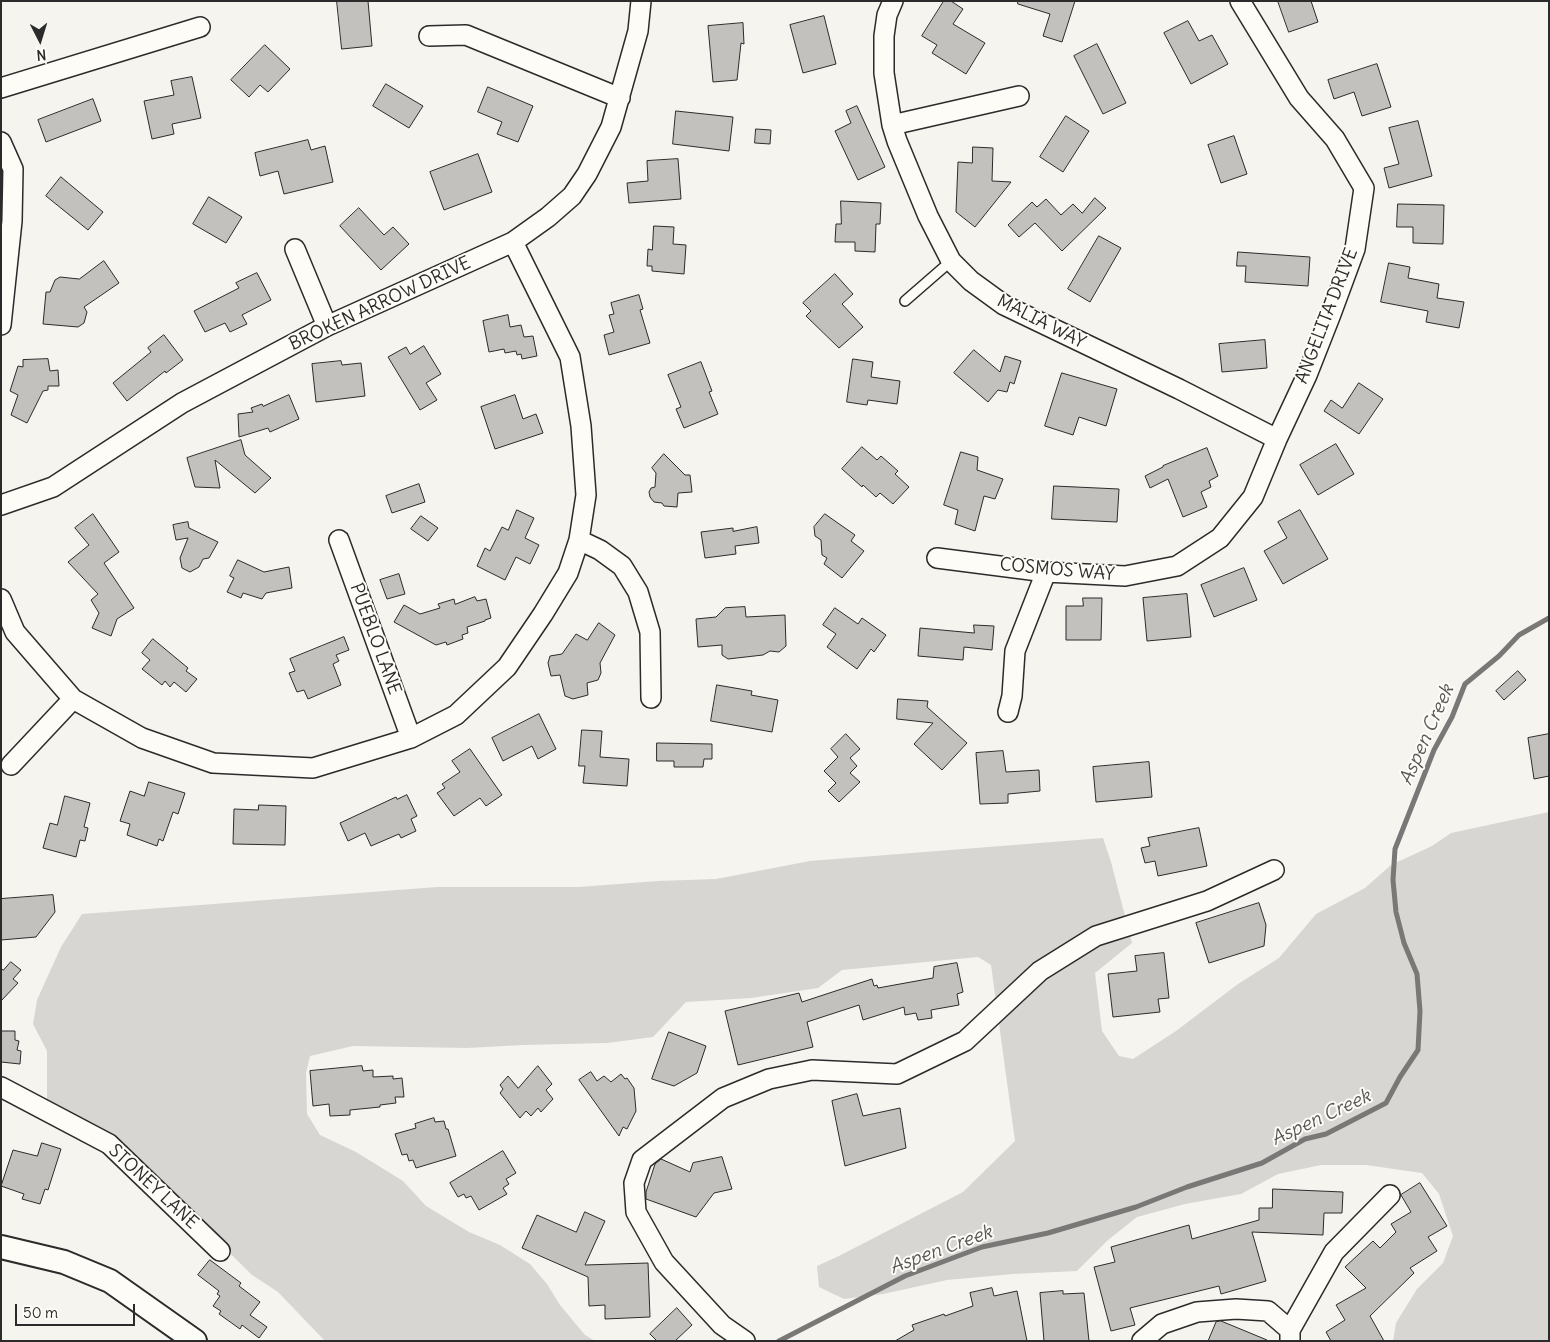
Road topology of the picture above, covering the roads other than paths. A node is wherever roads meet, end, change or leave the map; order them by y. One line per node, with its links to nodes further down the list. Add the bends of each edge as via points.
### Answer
1 (641, 1): 8 (street, BROKEN ARROW DRIVE, via 638,31)
2 (893, 1): 9 (street, MALIA WAY, via 884,36 884,73)
3 (1240, 1): 17 (street, ANGELITA DRIVE, via 1300,98 1335,139 1364,188 1355,249 1307,375)
4 (200, 27): 6 (street)
5 (429, 36): 8 (street, via 466,35)
6 (1, 88)
7 (1019, 96): 9 (street)
8 (620, 98): 11 (street, BROKEN ARROW DRIVE, via 611,128 572,196)
9 (892, 125): 13 (street, MALIA WAY, via 928,216)
10 (1, 142): 15 (street, via 12,170 12,221)
11 (512, 242): 16 (street, BROKEN ARROW DRIVE); 20 (street, via 570,357 581,426 586,495)
12 (295, 249): 16 (street)
13 (951, 261): 14 (lane); 17 (street, MALIA WAY, via 971,281 1004,305)
14 (905, 301)
15 (1, 325)
16 (327, 326): 18 (street, BROKEN ARROW DRIVE, via 182,403 53,487)
17 (1277, 439): 22 (street, ANGELITA DRIVE, via 1253,498 1220,538)
18 (1, 505)
19 (339, 540): 28 (street, PUEBLO LANE)
20 (579, 540): 25 (street, via 622,566 638,592 650,632); 28 (street, via 568,573 507,667 456,715)
21 (937, 558): 23 (street, COSMOS WAY)
22 (1177, 566): 23 (street, COSMOS WAY, via 1125,576)
23 (1046, 572): 27 (street, via 1016,651)
24 (1, 599): 26 (street, via 15,632)
25 (651, 698)
26 (73, 699): 28 (street, via 142,738 213,762 313,768); 29 (street)
27 (1008, 712)
28 (411, 738)
29 (11, 765)
30 (1274, 870): 37 (street, via 1207,901 1096,936 1040,971 965,1041 897,1074 812,1070 769,1079 723,1098 642,1160 634,1183 636,1212 664,1262 722,1325)
31 (3, 1092): 34 (street, STONEY LANE, via 109,1144)
32 (1390, 1195): 35 (street, via 1334,1252)
33 (1, 1247): 36 (street, via 64,1262 110,1281)
34 (220, 1251)
35 (1290, 1335): 38 (street, via 1268,1311 1236,1309 1198,1312 1162,1324)
36 (195, 1341)
37 (746, 1341)
38 (1142, 1341)

